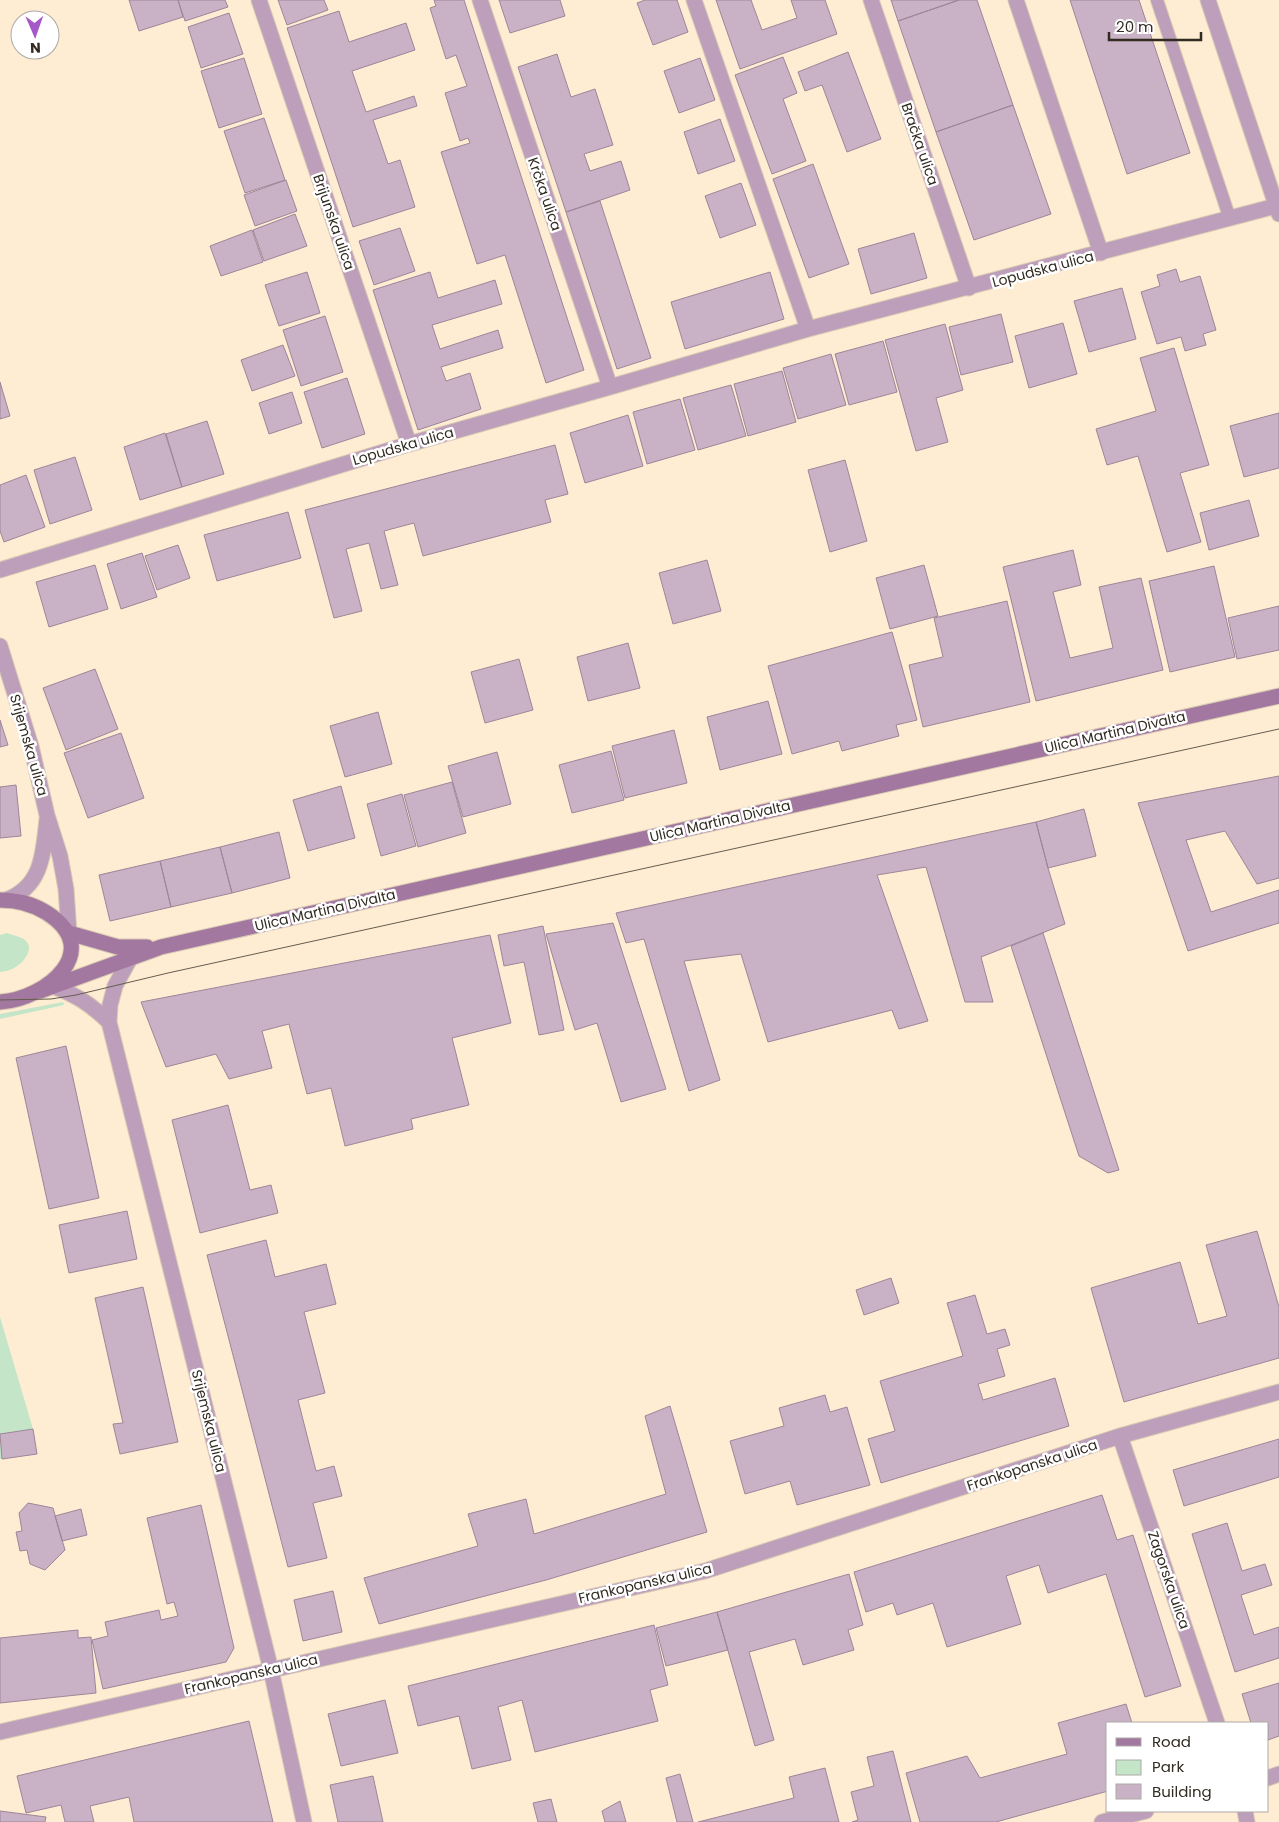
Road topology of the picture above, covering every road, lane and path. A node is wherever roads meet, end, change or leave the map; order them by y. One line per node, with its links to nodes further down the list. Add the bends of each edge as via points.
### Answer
1 (258, 0): 14 (street, Brijunska ulica)
2 (480, 0): 13 (street, Krčka ulica)
3 (694, 0): 12 (street)
4 (871, 0): 11 (street, Bračka ulica)
5 (1016, 0): 10 (street)
6 (1157, 0): 9 (lane)
7 (1208, 0): 8 (street)
8 (1278, 210): 9 (street, Lopudska ulica)
9 (1230, 219): 10 (street, Lopudska ulica)
10 (1101, 253): 11 (street, Lopudska ulica)
11 (968, 288): 12 (street, Lopudska ulica)
12 (808, 329): 13 (street, Lopudska ulica)
13 (610, 388): 14 (street, Lopudska ulica)
14 (409, 444): 15 (street, Lopudska ulica)
15 (0, 570)
16 (0, 646): 18 (street, Srijemska ulica)
17 (1279, 696): 21 (street, Ulica Martina Divalta)
18 (48, 815): 19 (street, Srijemska ulica, via 37,874 18,896); 20 (street, Srijemska ulica, via 66,889)
19 (3, 900): 20 (street, via 38,907 58,920)
20 (68, 933): 21 (street, Ulica Martina Divalta, via 118,946); 23 (street, via 69,958 62,973)
21 (161, 946): 22 (street, Ulica Martina Divalta)
22 (131, 957): 23 (street, Ulica Martina Divalta); 25 (street, Srijemska ulica, via 115,986)
23 (47, 989): 24 (street, Ulica Martina Divalta, via 26,998); 25 (street, via 76,995)
24 (0, 1002)
25 (109, 1022): 28 (street, Srijemska ulica)
26 (1279, 1392): 27 (street, Frankopanska ulica)
27 (1120, 1436): 28 (street, Frankopanska ulica, via 705,1570); 29 (street, Zagorska ulica)
28 (270, 1670): 30 (street, Frankopanska ulica); 32 (street, Srijemska ulica)
29 (1217, 1722)
30 (0, 1732)
31 (1142, 1812): 33 (street)
32 (304, 1822)
33 (1102, 1822)

